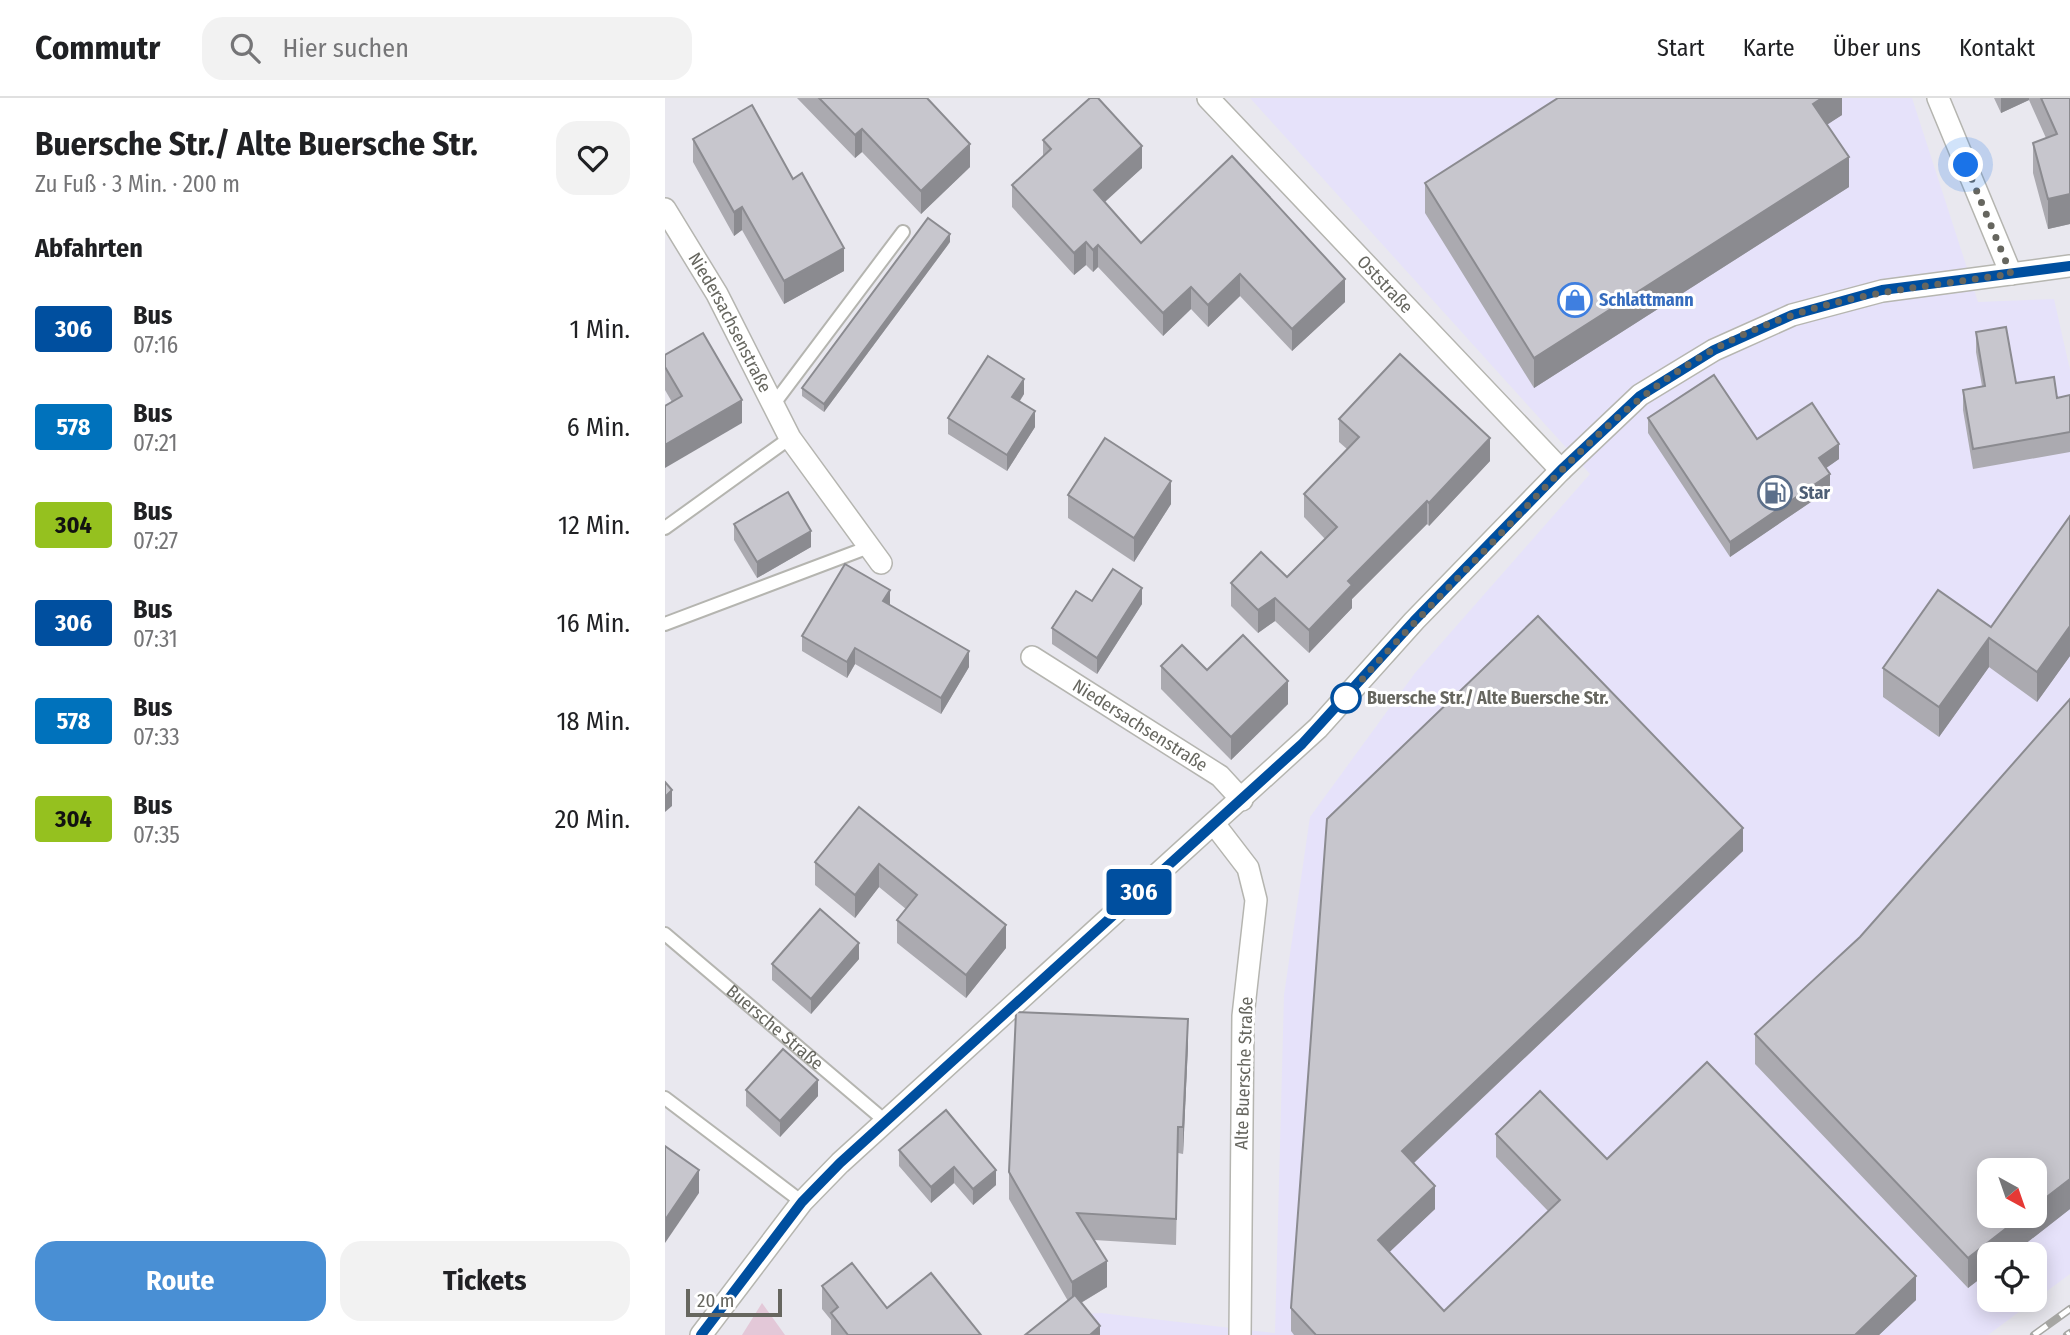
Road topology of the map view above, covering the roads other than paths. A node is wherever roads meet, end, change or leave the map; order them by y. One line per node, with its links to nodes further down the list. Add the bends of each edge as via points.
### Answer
1 (1208, 98): 9 (street, Oststraße)
2 (1938, 98): 6 (street)
3 (665, 209): 7 (street, Niedersachsenstraße, via 717,294)
4 (903, 232): 7 (lane)
5 (2070, 266): 6 (street)
6 (2011, 274): 9 (street, via 1882,290 1792,315 1749,333 1678,369 1640,396)
7 (773, 405): 8 (street, Niedersachsenstraße)
8 (790, 438): 10 (lane); 11 (street, Niedersachsenstraße)
9 (1561, 470): 14 (street, via 1318,728)
10 (665, 528)
11 (875, 555): 12 (lane, Niedersachsenstraße)
12 (665, 624)
13 (1032, 657): 14 (street, Niedersachsenstraße, via 1220,776)
14 (1242, 800): 15 (street)
15 (1215, 825): 18 (street); 21 (street, Alte Buersche Straße, via 1248,868 1256,900 1243,1016)
16 (665, 934): 18 (lane, Buersche Straße)
17 (665, 1098): 19 (lane)
18 (884, 1120): 19 (street)
19 (802, 1202): 20 (street)
20 (701, 1335)
21 (1240, 1335)

